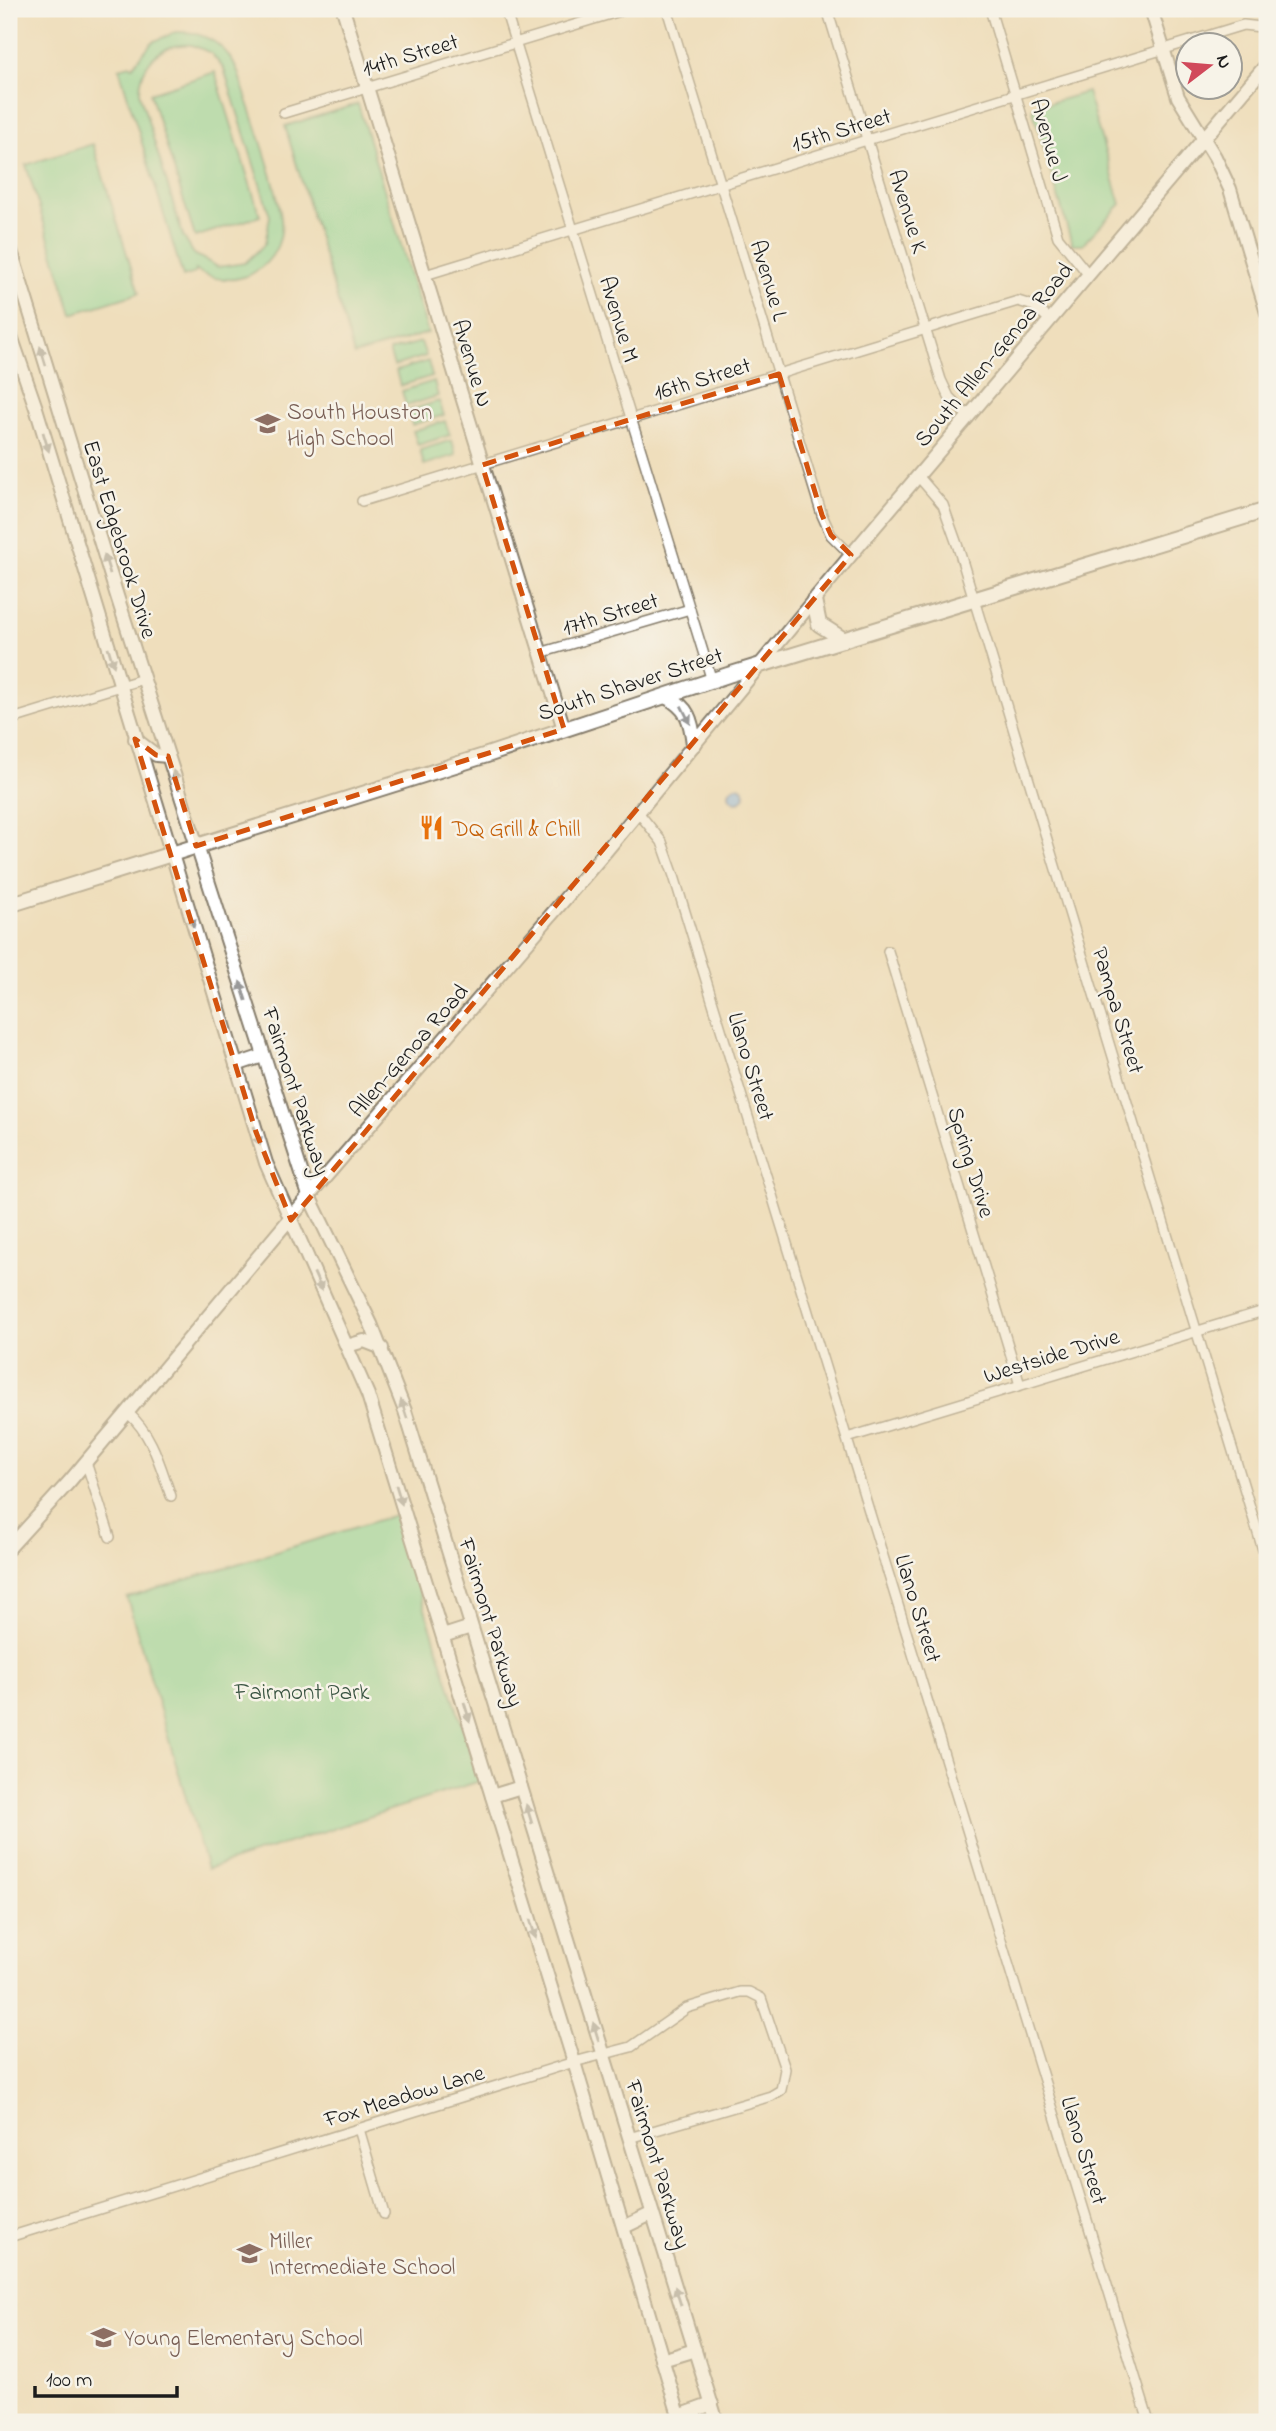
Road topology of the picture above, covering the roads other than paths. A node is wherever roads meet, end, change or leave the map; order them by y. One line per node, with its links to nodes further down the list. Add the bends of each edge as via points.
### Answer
1 (343, 9): 12 (main road, Avenue N)
2 (505, 9): 9 (street, Avenue M)
3 (627, 9): 9 (street, 14th Street)
4 (667, 9): 17 (street, Avenue L)
5 (827, 9): 16 (street, Avenue K)
6 (990, 9): 13 (street, Avenue J)
7 (1151, 9): 10 (main road)
8 (1267, 33): 10 (street, 15th Street, via 1261,27 1243,25)
9 (515, 43): 12 (street, 14th Street); 18 (street, Avenue M)
10 (1164, 51): 13 (street, 15th Street); 15 (main road, via 1178,97)
11 (1267, 64): 15 (main road, South Allen-Genoa Road)
12 (367, 87): 14 (street, 14th Street); 21 (main road, Avenue N)
13 (1017, 96): 16 (street, 15th Street); 20 (street, Avenue J, via 1058,237)
14 (284, 113)
15 (1204, 138): 20 (main road, South Allen-Genoa Road); 22 (main road, via 1230,189)
16 (868, 141): 17 (street, 15th Street); 25 (street, Avenue K)
17 (721, 186): 18 (street, 15th Street); 26 (street, Avenue L)
18 (573, 231): 21 (street, 15th Street); 30 (street, Avenue M)
19 (9, 244): 27 (main road, East Edgebrook Drive, one-way to 19)
20 (1088, 274): 23 (main road, South Allen-Genoa Road)
21 (425, 275): 31 (main road, Avenue N)
22 (1267, 313)
23 (1049, 319): 25 (street, 16th Street, via 1034,306 1018,301); 29 (main road, South Allen-Genoa Road)
24 (9, 330): 28 (main road, East Edgebrook Drive)
25 (926, 330): 26 (street, 16th Street); 29 (street, Avenue K, via 949,397)
26 (779, 374): 30 (street, 16th Street); 37 (street, Avenue L, via 822,515 831,535)
27 (56, 401): 28 (main road); 35 (main road, East Edgebrook Drive)
28 (36, 408): 36 (main road, East Edgebrook Drive, one-way to 36)
29 (968, 416): 32 (main road, South Allen-Genoa Road)
30 (631, 419): 31 (street, 16th Street); 40 (street, Avenue M)
31 (482, 465): 33 (street, 16th Street); 42 (main road, Avenue N)
32 (918, 477): 37 (main road, South Allen-Genoa Road); 39 (street, Pampa Street, via 943,505)
33 (362, 501)
34 (1267, 510): 39 (main road, South Shaver Street)
35 (99, 538): 36 (main road); 44 (main road, East Edgebrook Drive, one-way to 35)
36 (77, 545): 46 (main road, East Edgebrook Drive, one-way to 46)
37 (851, 555): 38 (main road, South Allen-Genoa Road)
38 (814, 600): 41 (main road, via 820,624); 43 (main road, South Allen-Genoa Road)
39 (975, 601): 41 (main road, South Shaver Street); 63 (street, Pampa Street)
40 (690, 609): 42 (street, 17th Street); 45 (street, Avenue M)
41 (844, 640): 43 (main road, South Shaver Street)
42 (540, 653): 49 (main road, Avenue N)
43 (756, 669): 45 (main road, South Shaver Street); 51 (main road, Allen-Genoa Road)
44 (144, 679): 46 (street); 52 (main road, East Edgebrook Drive)
45 (712, 681): 47 (main road, South Shaver Street)
46 (119, 687): 48 (street); 50 (main road, East Edgebrook Drive)
47 (666, 696): 49 (main road, South Shaver Street); 51 (main road, one-way to 51, via 688,713)
48 (9, 720)
49 (564, 729): 54 (main road, South Shaver Street)
50 (135, 739): 52 (main road, via 156,755); 55 (main road, East Edgebrook Drive)
51 (694, 744): 53 (main road, Allen-Genoa Road)
52 (168, 755): 54 (main road, East Edgebrook Drive, one-way to 52)
53 (638, 812): 60 (main road, Allen-Genoa Road); 68 (street, Llano Street, via 662,842 674,876)
54 (196, 846): 55 (main road, South Shaver Street); 58 (main road, Fairmont Parkway, one-way to 54)
55 (171, 853): 56 (main road, South Shaver Street); 59 (main road, one-way to 59)
56 (9, 905)
57 (888, 951): 66 (street, Spring Drive)
58 (263, 1056): 59 (main road); 60 (main road, Fairmont Parkway)
59 (236, 1066): 61 (main road, one-way to 61, via 266,1163)
60 (309, 1196): 61 (main road, Allen-Genoa Road); 65 (main road, Fairmont Parkway)
61 (290, 1220): 64 (main road, one-way to 64); 67 (main road, Allen-Genoa Road)
62 (1267, 1310): 63 (street, Westside Drive)
63 (1196, 1331): 66 (street, Westside Drive); 73 (street, Pampa Street)
64 (347, 1346): 65 (main road, via 369,1341); 75 (main road, one-way to 75, via 368,1395)
65 (382, 1349): 74 (main road, Fairmont Parkway, one-way to 65)
66 (1020, 1385): 68 (street, Westside Drive)
67 (128, 1413): 69 (main road, Allen-Genoa Road); 70 (street, via 151,1441)
68 (847, 1438): 91 (street, Llano Street)
69 (86, 1462): 71 (street); 72 (main road, Allen-Genoa Road)
70 (171, 1496)
71 (110, 1537)
72 (10, 1541)
73 (1267, 1563)
74 (471, 1627): 75 (main road); 76 (main road, Fairmont Parkway)
75 (443, 1636): 77 (main road, one-way to 77)
76 (521, 1787): 77 (main road); 78 (main road, Fairmont Parkway, one-way to 76)
77 (492, 1796): 79 (main road, one-way to 79)
78 (603, 2056): 79 (street, Fox Meadow Lane); 81 (main road, Fairmont Parkway); 81 (street, Fox Meadow Lane, via 641,2042 687,2008 740,1992 761,1998 776,2038 786,2077 781,2090)
79 (574, 2062): 80 (street, Fox Meadow Lane); 84 (main road)
80 (359, 2129): 82 (street); 85 (street, Fox Meadow Lane)
81 (629, 2138): 83 (main road, Fairmont Parkway)
82 (384, 2214)
83 (652, 2214): 84 (main road); 86 (main road, Fairmont Parkway, one-way to 83)
84 (624, 2227): 87 (main road)
85 (9, 2237)
86 (695, 2350): 87 (main road); 88 (main road, Fairmont Parkway)
87 (662, 2360): 89 (main road)
88 (712, 2404): 89 (main road); 90 (main road, Fairmont Parkway)
89 (680, 2419)
90 (717, 2422)
91 (1149, 2422)

